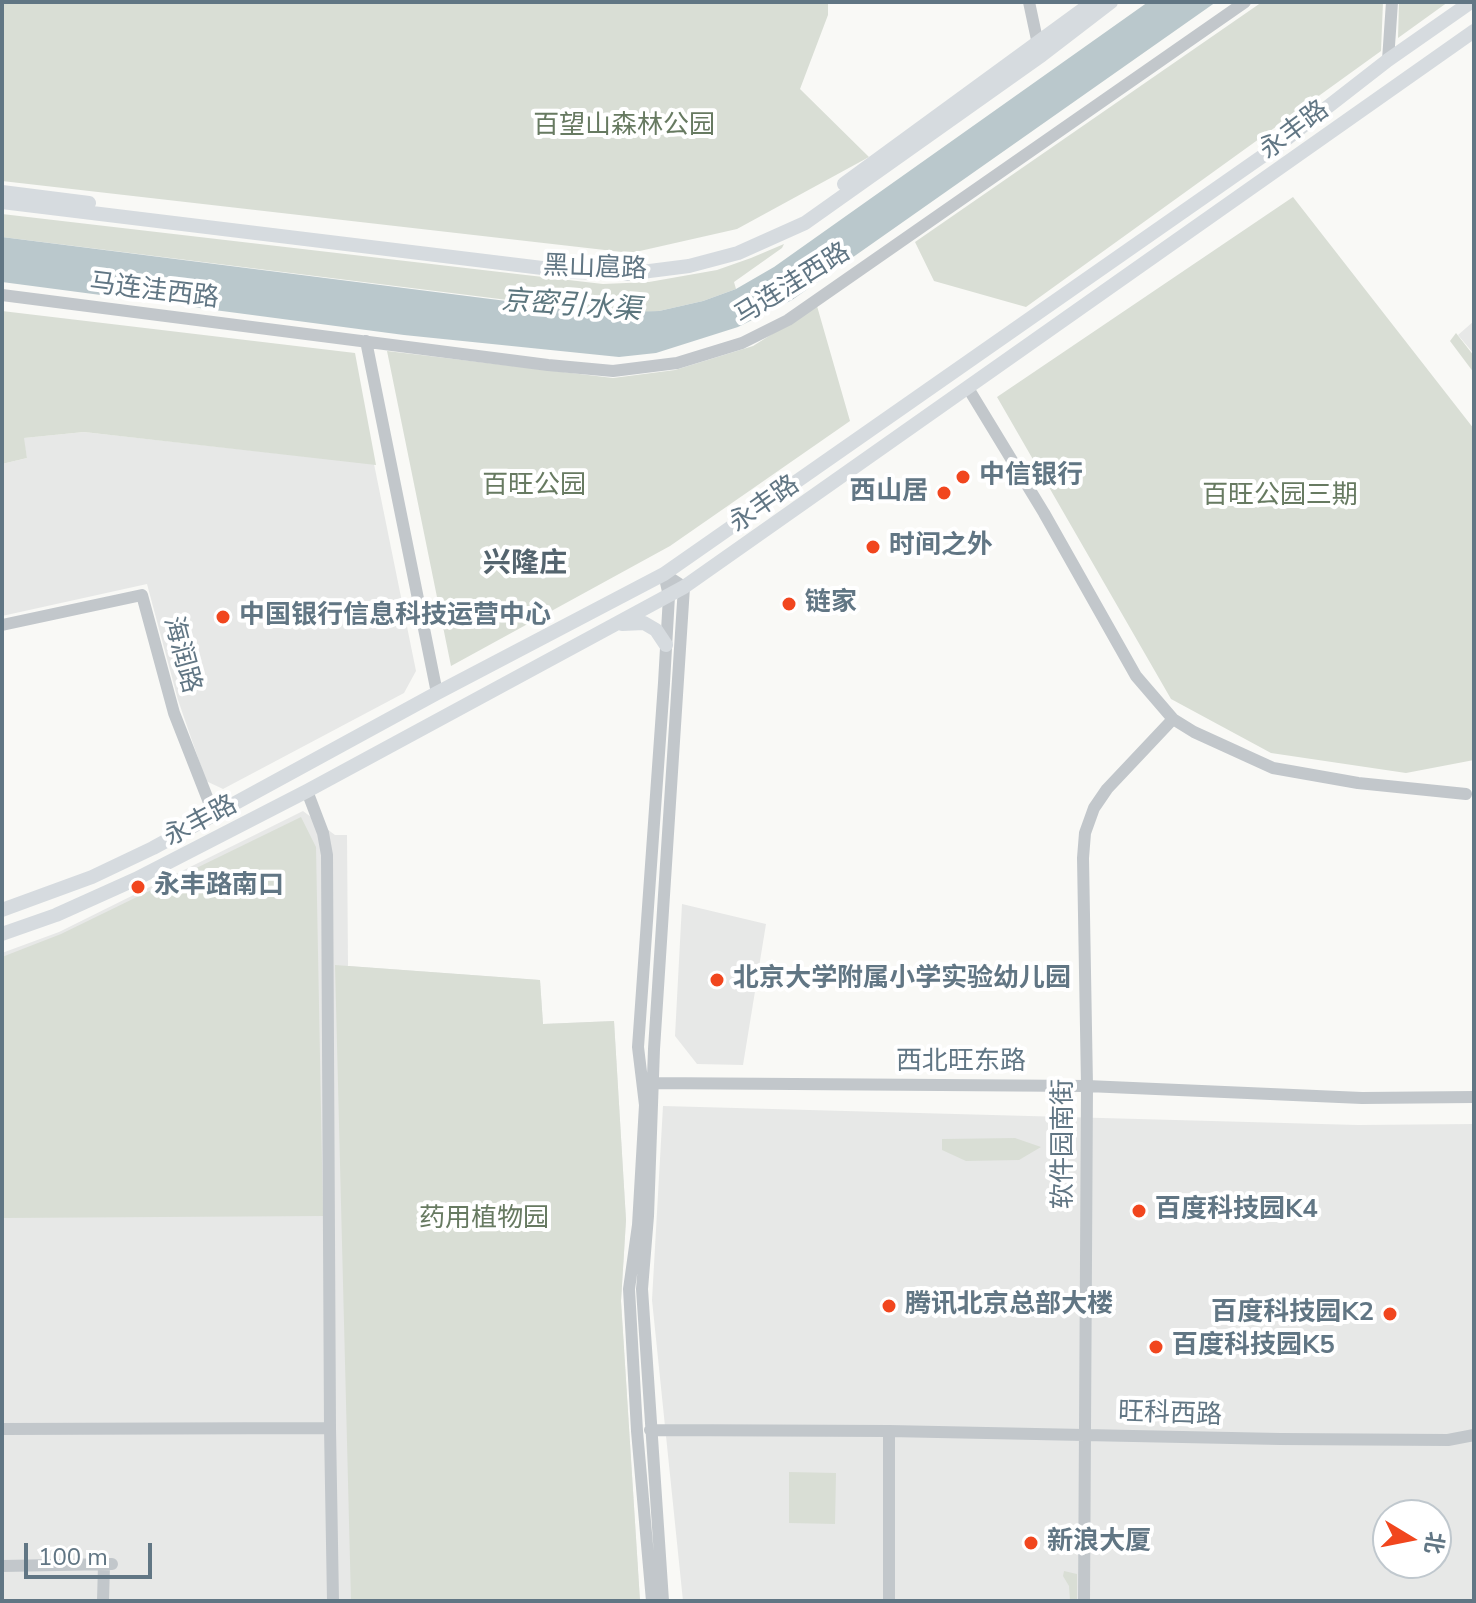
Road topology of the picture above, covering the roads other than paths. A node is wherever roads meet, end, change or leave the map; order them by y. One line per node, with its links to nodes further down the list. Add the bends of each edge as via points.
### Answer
1 (1029, 2): 8 (street)
2 (1093, 2): 8 (main road, 黑山扈路)
3 (1111, 2): 8 (main road, 黑山扈路)
4 (1245, 2): 17 (street, 马连洼西路, via 788,320 742,343 677,363 613,371)
5 (1392, 2): 9 (street)
6 (1471, 2): 9 (main road, 永丰路)
7 (1474, 31): 12 (main road, 永丰路)
8 (1039, 50): 14 (main road, 黑山扈路, via 800,216 725,248 672,259 574,262); 15 (main road, 黑山扈路, via 805,223 738,253 668,270 575,272)
9 (1388, 60): 10 (main road, 永丰路)
10 (1277, 146): 11 (main road, 永丰路); 12 (main road)
11 (1255, 161): 13 (main road); 19 (main road, 永丰路)
12 (1289, 162): 13 (main road, 永丰路)
13 (1266, 179): 18 (main road, 永丰路)
14 (2, 192)
15 (2, 202)
16 (2, 295): 17 (street, 马连洼西路)
17 (366, 341): 25 (street)
18 (968, 388): 20 (main road, 永丰路); 26 (street, via 1136,676)
19 (664, 574): 20 (street); 21 (street); 25 (main road, 永丰路)
20 (684, 587): 21 (main road, 永丰路); 32 (street)
21 (669, 596): 23 (main road, 永丰路); 24 (street)
22 (2, 625): 29 (street, 海润路, via 142,595 174,713)
23 (610, 626): 24 (main road, via 644,623); 27 (main road, 永丰路)
24 (666, 645): 32 (street, via 638,1047)
25 (437, 693): 29 (main road, 永丰路)
26 (1173, 719): 28 (street, via 1273,768); 33 (street, 软件园南街, via 1107,789 1085,833)
27 (307, 791): 31 (main road, 永丰路, via 90,900); 35 (street, via 327,855)
28 (1466, 794)
29 (214, 815): 30 (main road, 永丰路, via 92,877)
30 (2, 910)
31 (2, 934)
32 (647, 1083): 33 (street, 西北旺东路); 37 (street, via 642,1289); 46 (street, via 629,1289)
33 (1087, 1086): 34 (street, 西北旺东路, via 1362,1098); 39 (street, 软件园南街)
34 (1474, 1097)
35 (330, 1428): 36 (street); 45 (street)
36 (2, 1429)
37 (650, 1430): 38 (street, 旺科西路); 47 (street)
38 (889, 1431): 39 (street, 旺科西路); 48 (street)
39 (1084, 1434): 41 (street, 旺科西路); 49 (street, 软件园南街)
40 (1474, 1435): 41 (street)
41 (1448, 1440): 42 (street)
42 (1474, 1445)
43 (2, 1566): 44 (street, via 108,1564)
44 (103, 1601)
45 (333, 1601)
46 (652, 1601)
47 (663, 1601)
48 (889, 1601)
49 (1084, 1601)

